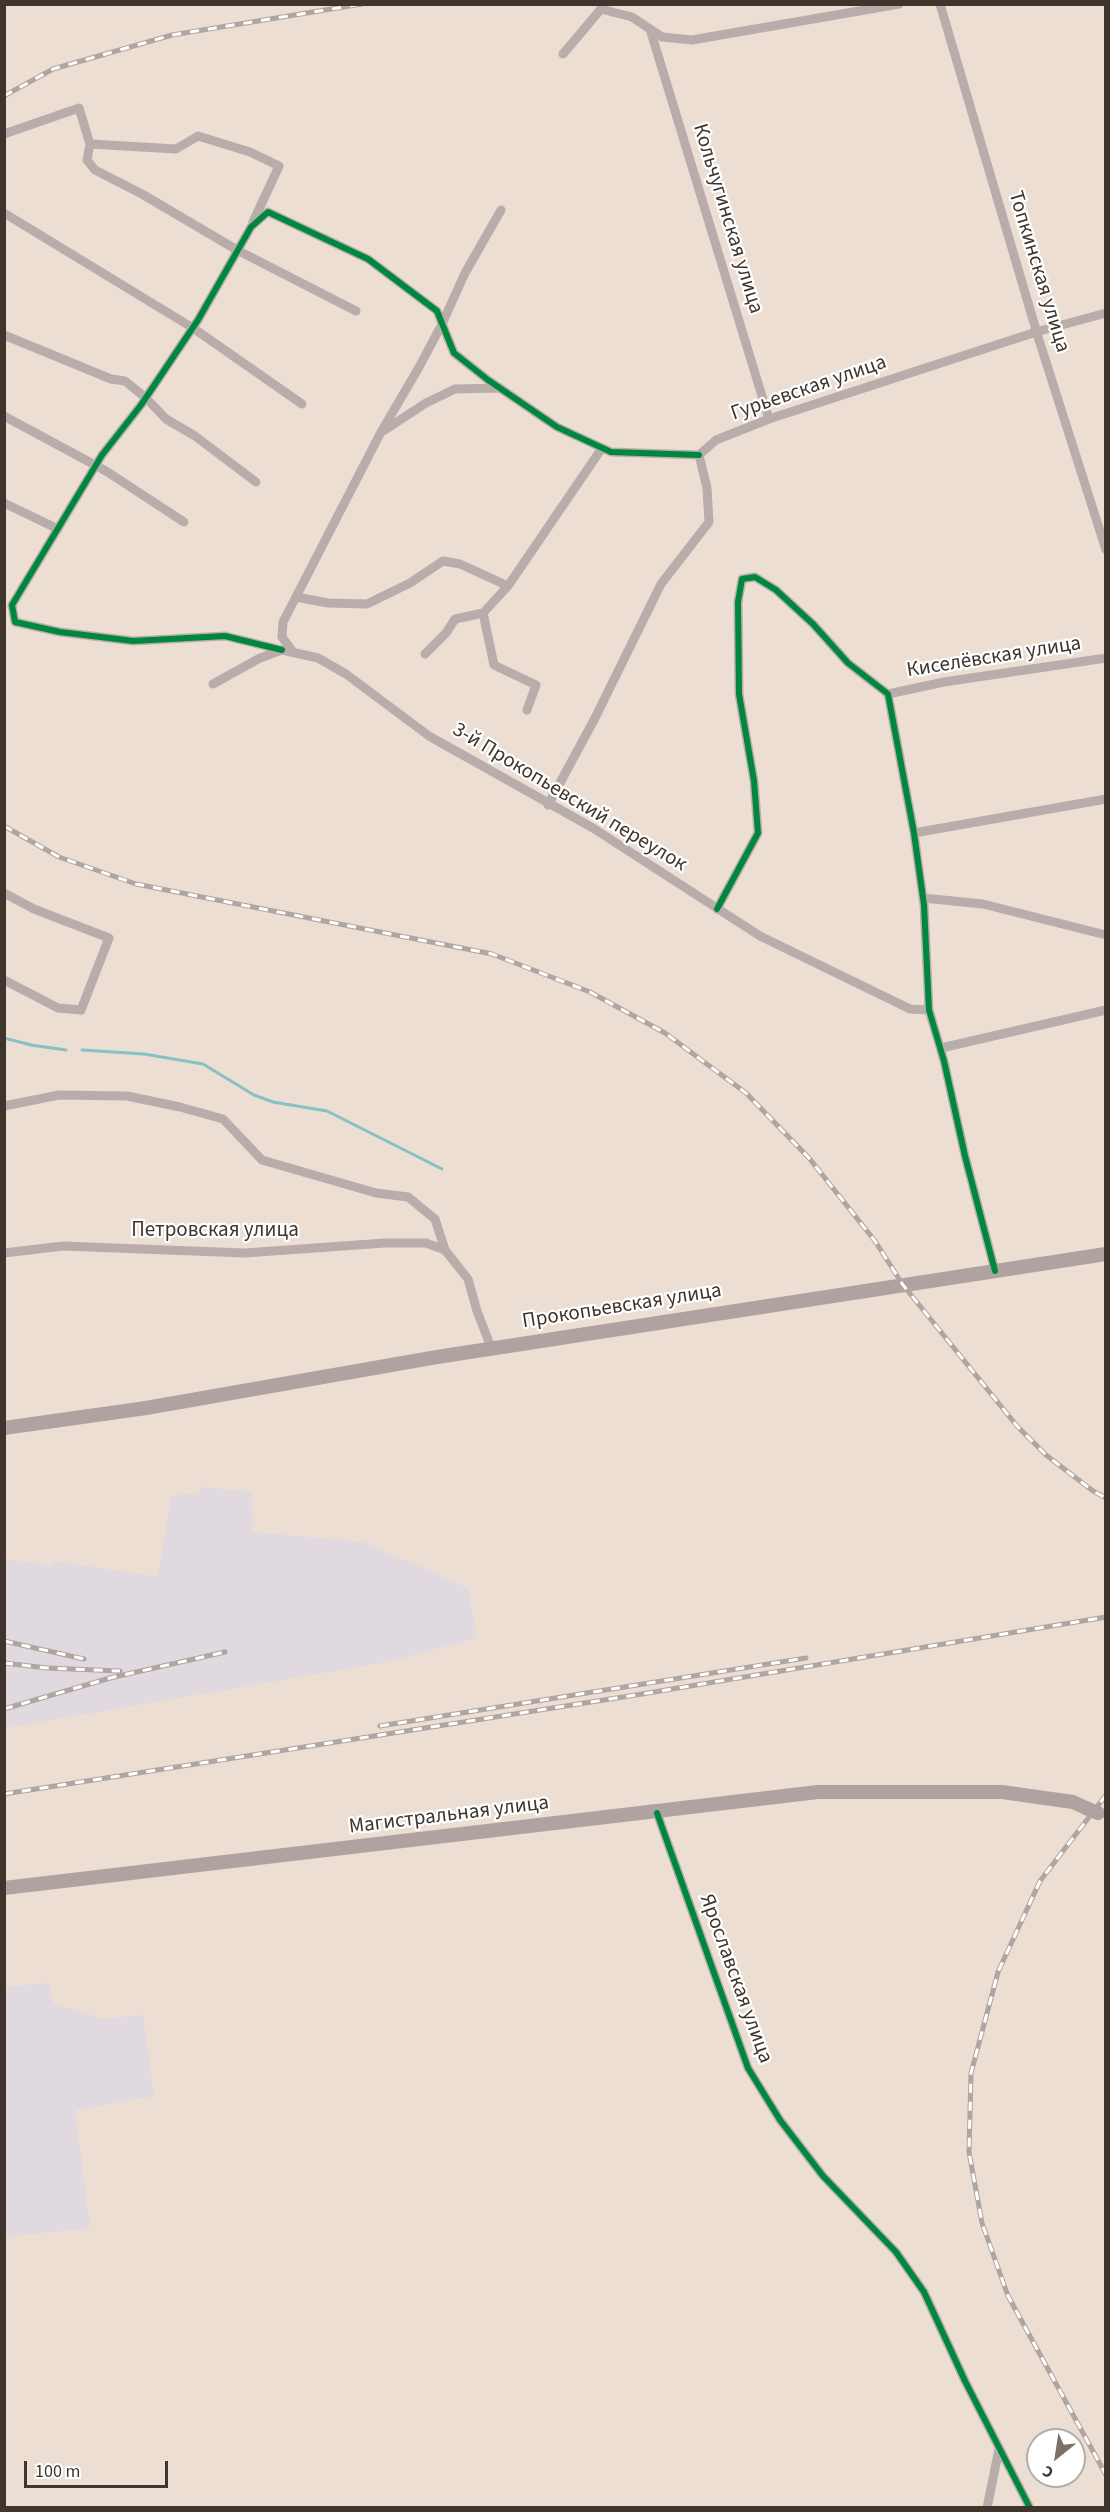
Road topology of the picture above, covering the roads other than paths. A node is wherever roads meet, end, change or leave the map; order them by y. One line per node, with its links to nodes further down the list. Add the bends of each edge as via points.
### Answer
1 (899, 4): 3 (street, via 692,39 662,38)
2 (940, 4): 15 (street, Топкинская улица)
3 (650, 30): 4 (street, via 633,17 601,9); 21 (street, Кольчугинская улица)
4 (563, 54)
5 (4, 134): 6 (street, via 79,108)
6 (90, 144): 9 (street, via 176,149 198,136 250,152 279,166); 10 (street, via 87,160 95,170)
7 (501, 210): 13 (street, via 465,273)
8 (4, 213): 14 (street)
9 (251, 227): 10 (street); 13 (street, via 268,212 368,260 437,311)
10 (237, 250): 11 (street); 14 (street)
11 (356, 311)
12 (1106, 313): 15 (street, Гурьевская улица)
13 (442, 324): 17 (street, via 454,353); 22 (street)
14 (193, 328): 18 (street); 19 (street)
15 (1036, 332): 21 (street, Гурьевская улица); 30 (street, Топкинская улица)
16 (4, 334): 18 (street, via 111,379 125,381)
17 (500, 388): 22 (street, via 455,390 426,402); 23 (street, via 557,427)
18 (146, 398): 25 (street); 26 (street, via 166,419)
19 (302, 404)
20 (4, 416): 25 (street)
21 (769, 418): 24 (street, Гурьевская улица, via 716,440)
22 (381, 432): 32 (street)
23 (602, 448): 24 (street, via 611,452); 31 (street)
24 (699, 455): 44 (street, via 707,488 709,522 661,584)
25 (96, 466): 28 (street); 29 (street)
26 (256, 482)
27 (4, 503): 29 (street)
28 (184, 522)
29 (58, 530): 35 (street, via 12,605)
30 (1106, 549)
31 (508, 586): 32 (street, via 460,564 442,561 410,583 367,604); 33 (street)
32 (296, 597): 37 (street, via 283,622 282,637)
33 (483, 613): 38 (street, via 455,619); 42 (street, via 494,665 536,685)
34 (4, 618): 35 (street, 3-й Прокопьевский переулок)
35 (15, 622): 36 (street, 3-й Прокопьевский переулок, via 133,641 225,636)
36 (282, 650): 37 (street, 3-й Прокопьевский переулок); 40 (street)
37 (293, 652): 44 (street, 3-й Прокопьевский переулок, via 318,658 429,736)
38 (425, 654)
39 (1106, 658): 41 (street, Киселёвская улица)
40 (213, 684)
41 (888, 694): 45 (street); 48 (street, via 848,663 776,590 755,578 742,579 738,602 739,694 758,833)
42 (527, 710)
43 (1106, 799): 45 (street)
44 (548, 805): 48 (street, 3-й Прокопьевский переулок, via 609,838)
45 (914, 833): 47 (street)
46 (4, 894): 50 (street, via 109,938 81,1010 58,1008)
47 (923, 898): 49 (street, via 983,904); 51 (street)
48 (717, 909): 51 (street, 3-й Прокопьевский переулок, via 760,936 910,1009)
49 (1106, 935)
50 (4, 980)
51 (929, 1010): 53 (street)
52 (1106, 1010): 53 (street)
53 (941, 1048): 58 (street)
54 (4, 1106): 55 (street, via 59,1095 127,1096 223,1119 262,1160 376,1193 408,1197 435,1219)
55 (445, 1250): 56 (street, Петровская улица, via 426,1243 385,1243 245,1253 63,1246); 59 (street, via 468,1279)
56 (4, 1252)
57 (1106, 1254): 58 (main road, Прокопьевская улица)
58 (995, 1271): 60 (main road, Прокопьевская улица)
59 (489, 1342)
60 (4, 1428)
61 (657, 1813): 62 (main road, Магистральная улица, via 818,1792 1002,1792 1073,1802); 63 (main road, Магистральная улица); 64 (street, Ярославская улица, via 748,2068 780,2120 823,2176 896,2252 924,2292)
62 (1097, 1813)
63 (4, 1888)
64 (999, 2449): 65 (street); 66 (street, Ярославская улица)
65 (987, 2508)
66 (1030, 2508)

